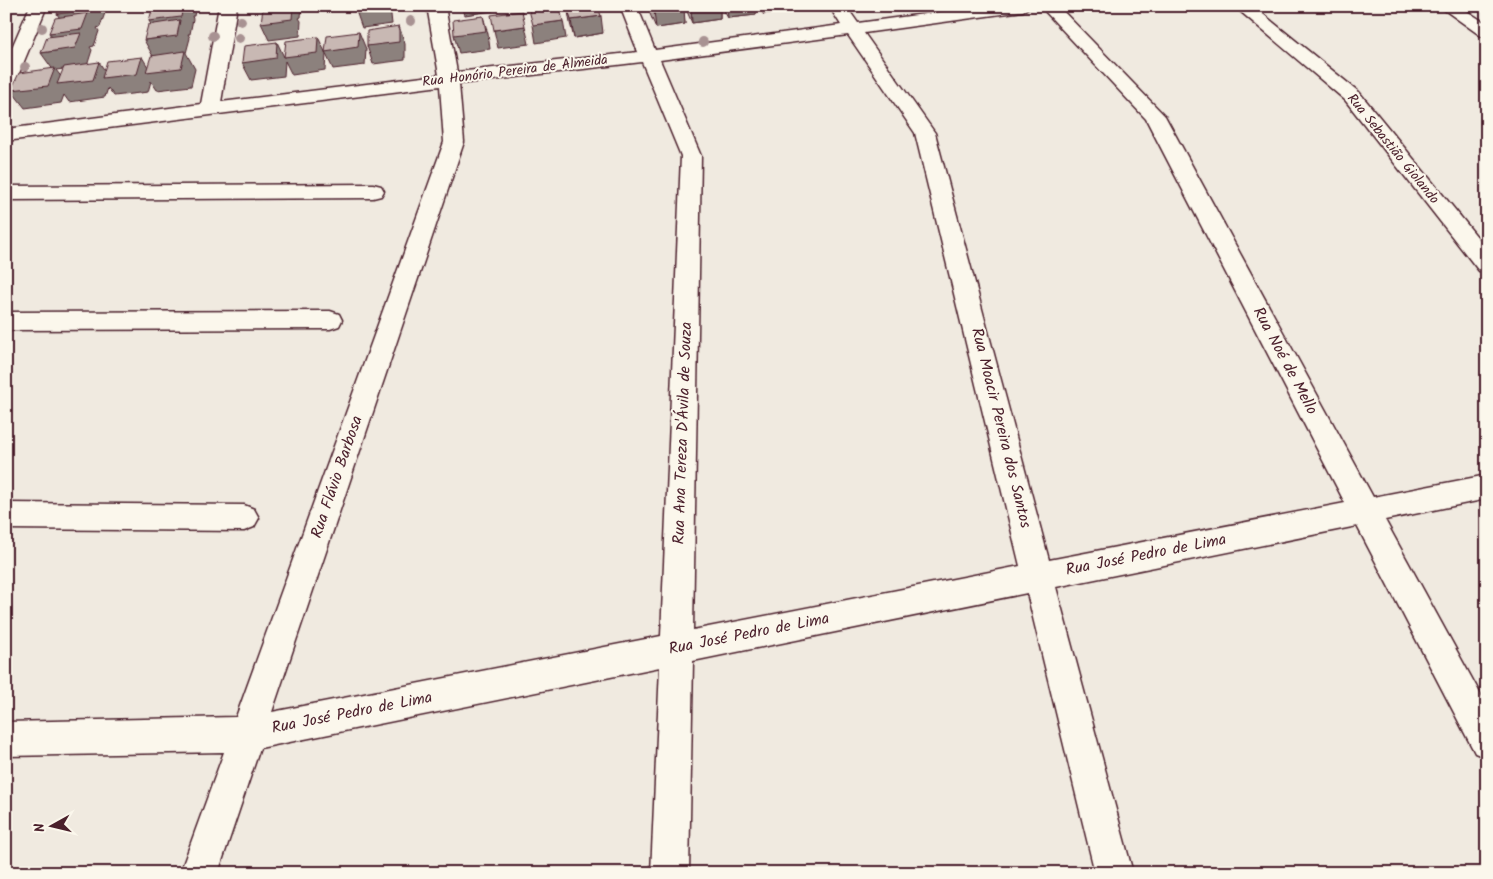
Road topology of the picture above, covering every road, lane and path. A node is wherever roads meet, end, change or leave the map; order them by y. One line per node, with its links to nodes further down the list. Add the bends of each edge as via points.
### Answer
1 (39, 6): 14 (street)
2 (228, 6): 15 (street)
3 (436, 6): 13 (street, Rua Flávio Barbosa)
4 (628, 6): 12 (street, Rua Ana Tereza D'Ávila de Souza)
5 (837, 6): 10 (street, Rua Moacir Pereira dos Santos)
6 (1023, 6): 10 (street, Rua Honório Pereira de Almeida)
7 (1048, 6): 23 (street, Rua Noé de Mello, via 1155,116)
8 (1242, 6): 19 (street, Rua Sebastião Giolando, via 1352,96)
9 (1447, 6): 11 (street)
10 (853, 28): 12 (street, Rua Honório Pereira de Almeida); 26 (street, Rua Moacir Pereira dos Santos, via 926,133)
11 (1487, 32)
12 (650, 56): 13 (street, Rua Honório Pereira de Almeida); 27 (street, Rua Ana Tereza D'Ávila de Souza, via 690,156)
13 (449, 79): 15 (street, Rua Honório Pereira de Almeida); 28 (street, Rua Flávio Barbosa, via 454,142)
14 (6, 83)
15 (210, 109): 16 (street, Rua Honório Pereira de Almeida)
16 (6, 135)
17 (373, 191): 18 (street)
18 (6, 193)
19 (1487, 265)
20 (330, 320): 21 (street)
21 (6, 322)
22 (1487, 487): 23 (street, Rua José Pedro de Lima)
23 (1365, 512): 26 (street, Rua José Pedro de Lima); 30 (street, Rua Noé de Mello)
24 (6, 516): 25 (street)
25 (244, 518)
26 (1039, 577): 27 (street, Rua José Pedro de Lima); 33 (street, Rua Moacir Pereira dos Santos)
27 (677, 649): 28 (street, Rua José Pedro de Lima); 32 (street, Rua Ana Tereza D'Ávila de Souza)
28 (246, 734): 29 (street, Rua José Pedro de Lima); 31 (street, Rua Flávio Barbosa)
29 (6, 739)
30 (1487, 741)
31 (199, 873)
32 (670, 873)
33 (1114, 873)

